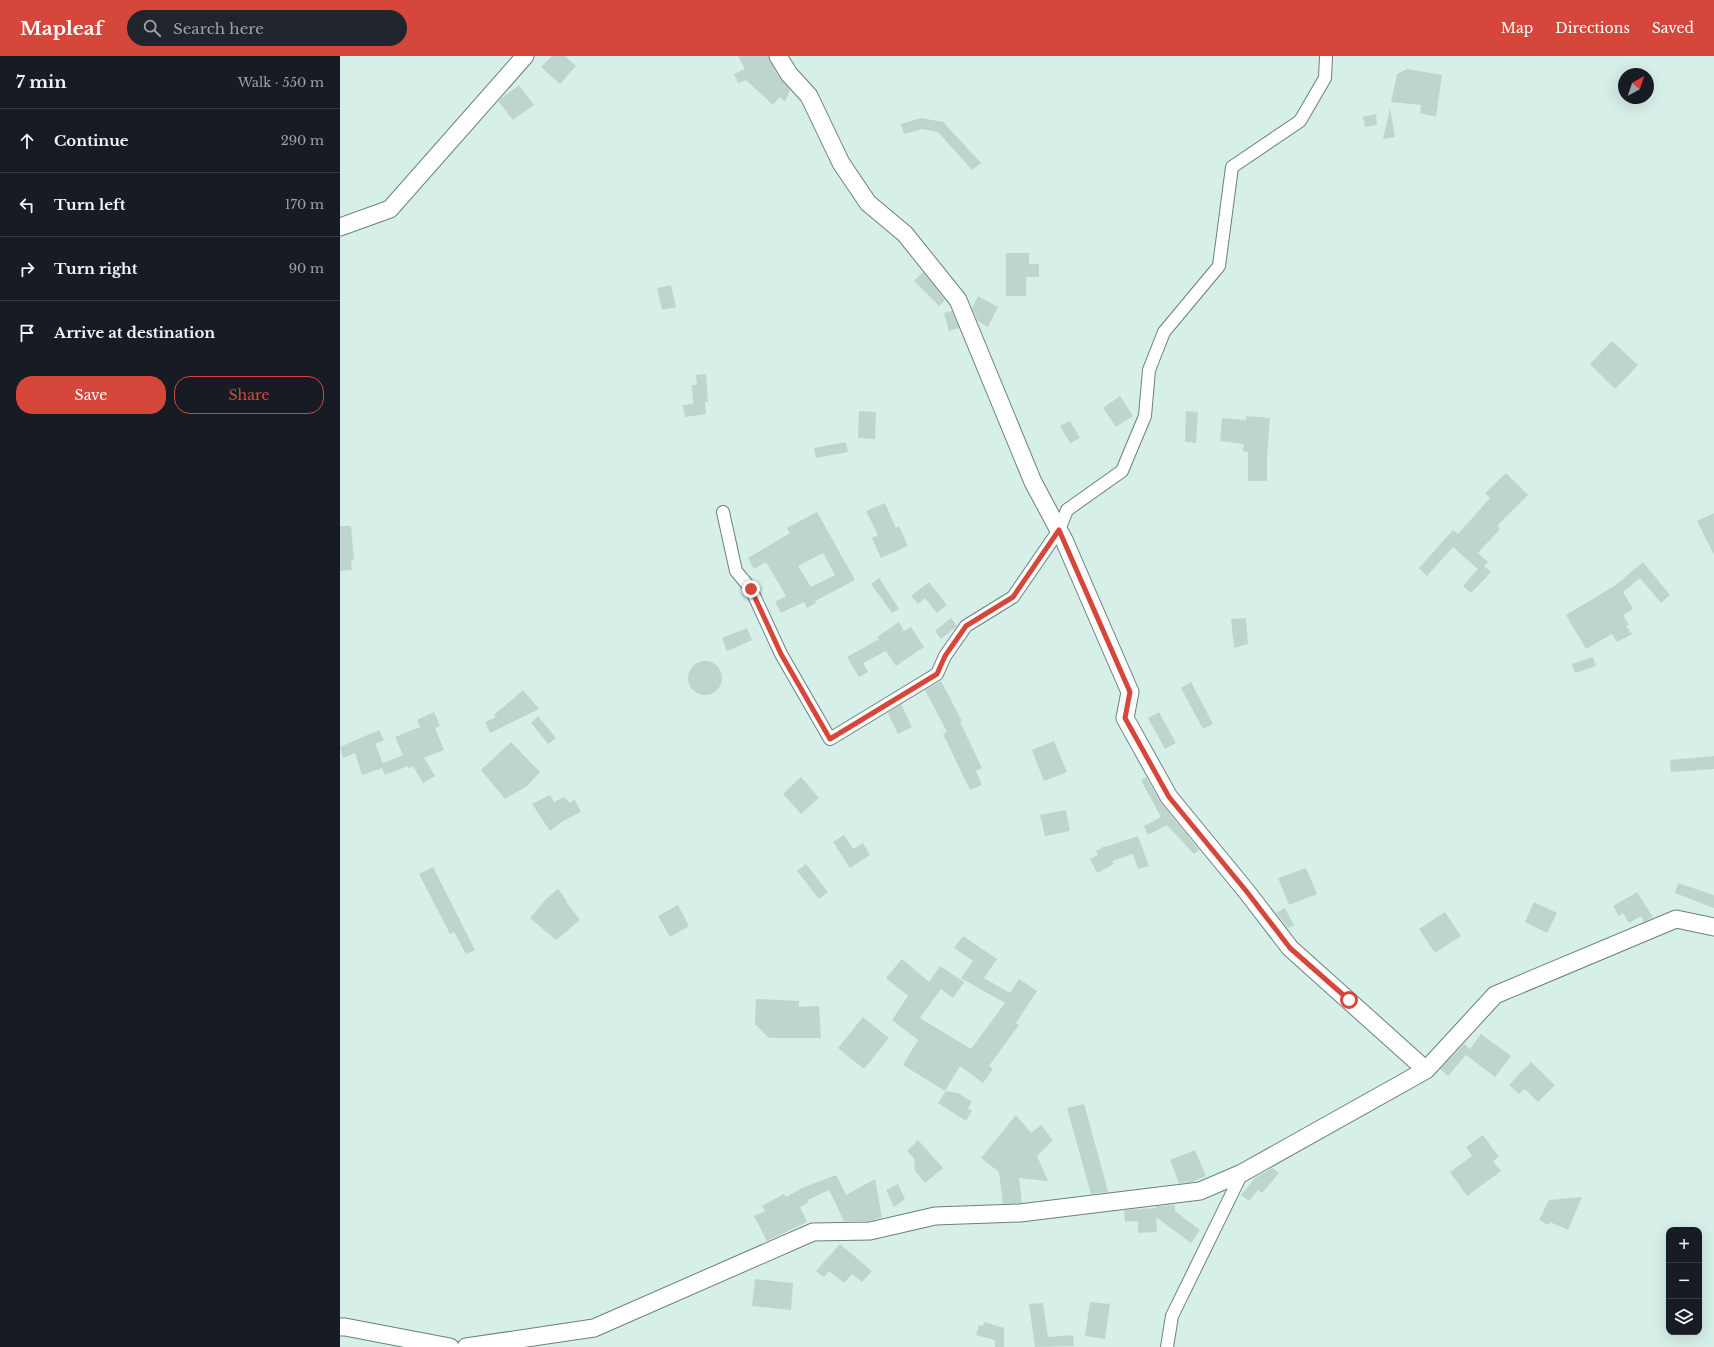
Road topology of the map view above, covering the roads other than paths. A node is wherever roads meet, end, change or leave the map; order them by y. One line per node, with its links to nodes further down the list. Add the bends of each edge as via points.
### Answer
1 (525, 56): 4 (street, via 390,209)
2 (778, 56): 6 (street, via 788,74 810,96 841,163 868,203 905,234 958,300 1033,482)
3 (1326, 56): 6 (street, via 1325,78 1300,121 1232,167 1219,266 1164,332 1149,370 1145,416 1122,471 1068,510)
4 (340, 227)
5 (723, 512): 6 (street, via 736,570 751,589 781,654 830,739 937,674 945,656 966,626 1013,597)
6 (1059, 530): 8 (street, via 1130,692 1125,718 1169,797 1290,948)
7 (1714, 927): 8 (street, via 1676,919 1495,995)
8 (1426, 1070): 9 (street)
9 (1242, 1173): 12 (street, via 1200,1191 1020,1213 935,1216 870,1231 813,1232 594,1328); 13 (street, via 1172,1316)
10 (340, 1327): 11 (street)
11 (450, 1347)
12 (466, 1347)
13 (1167, 1347)

